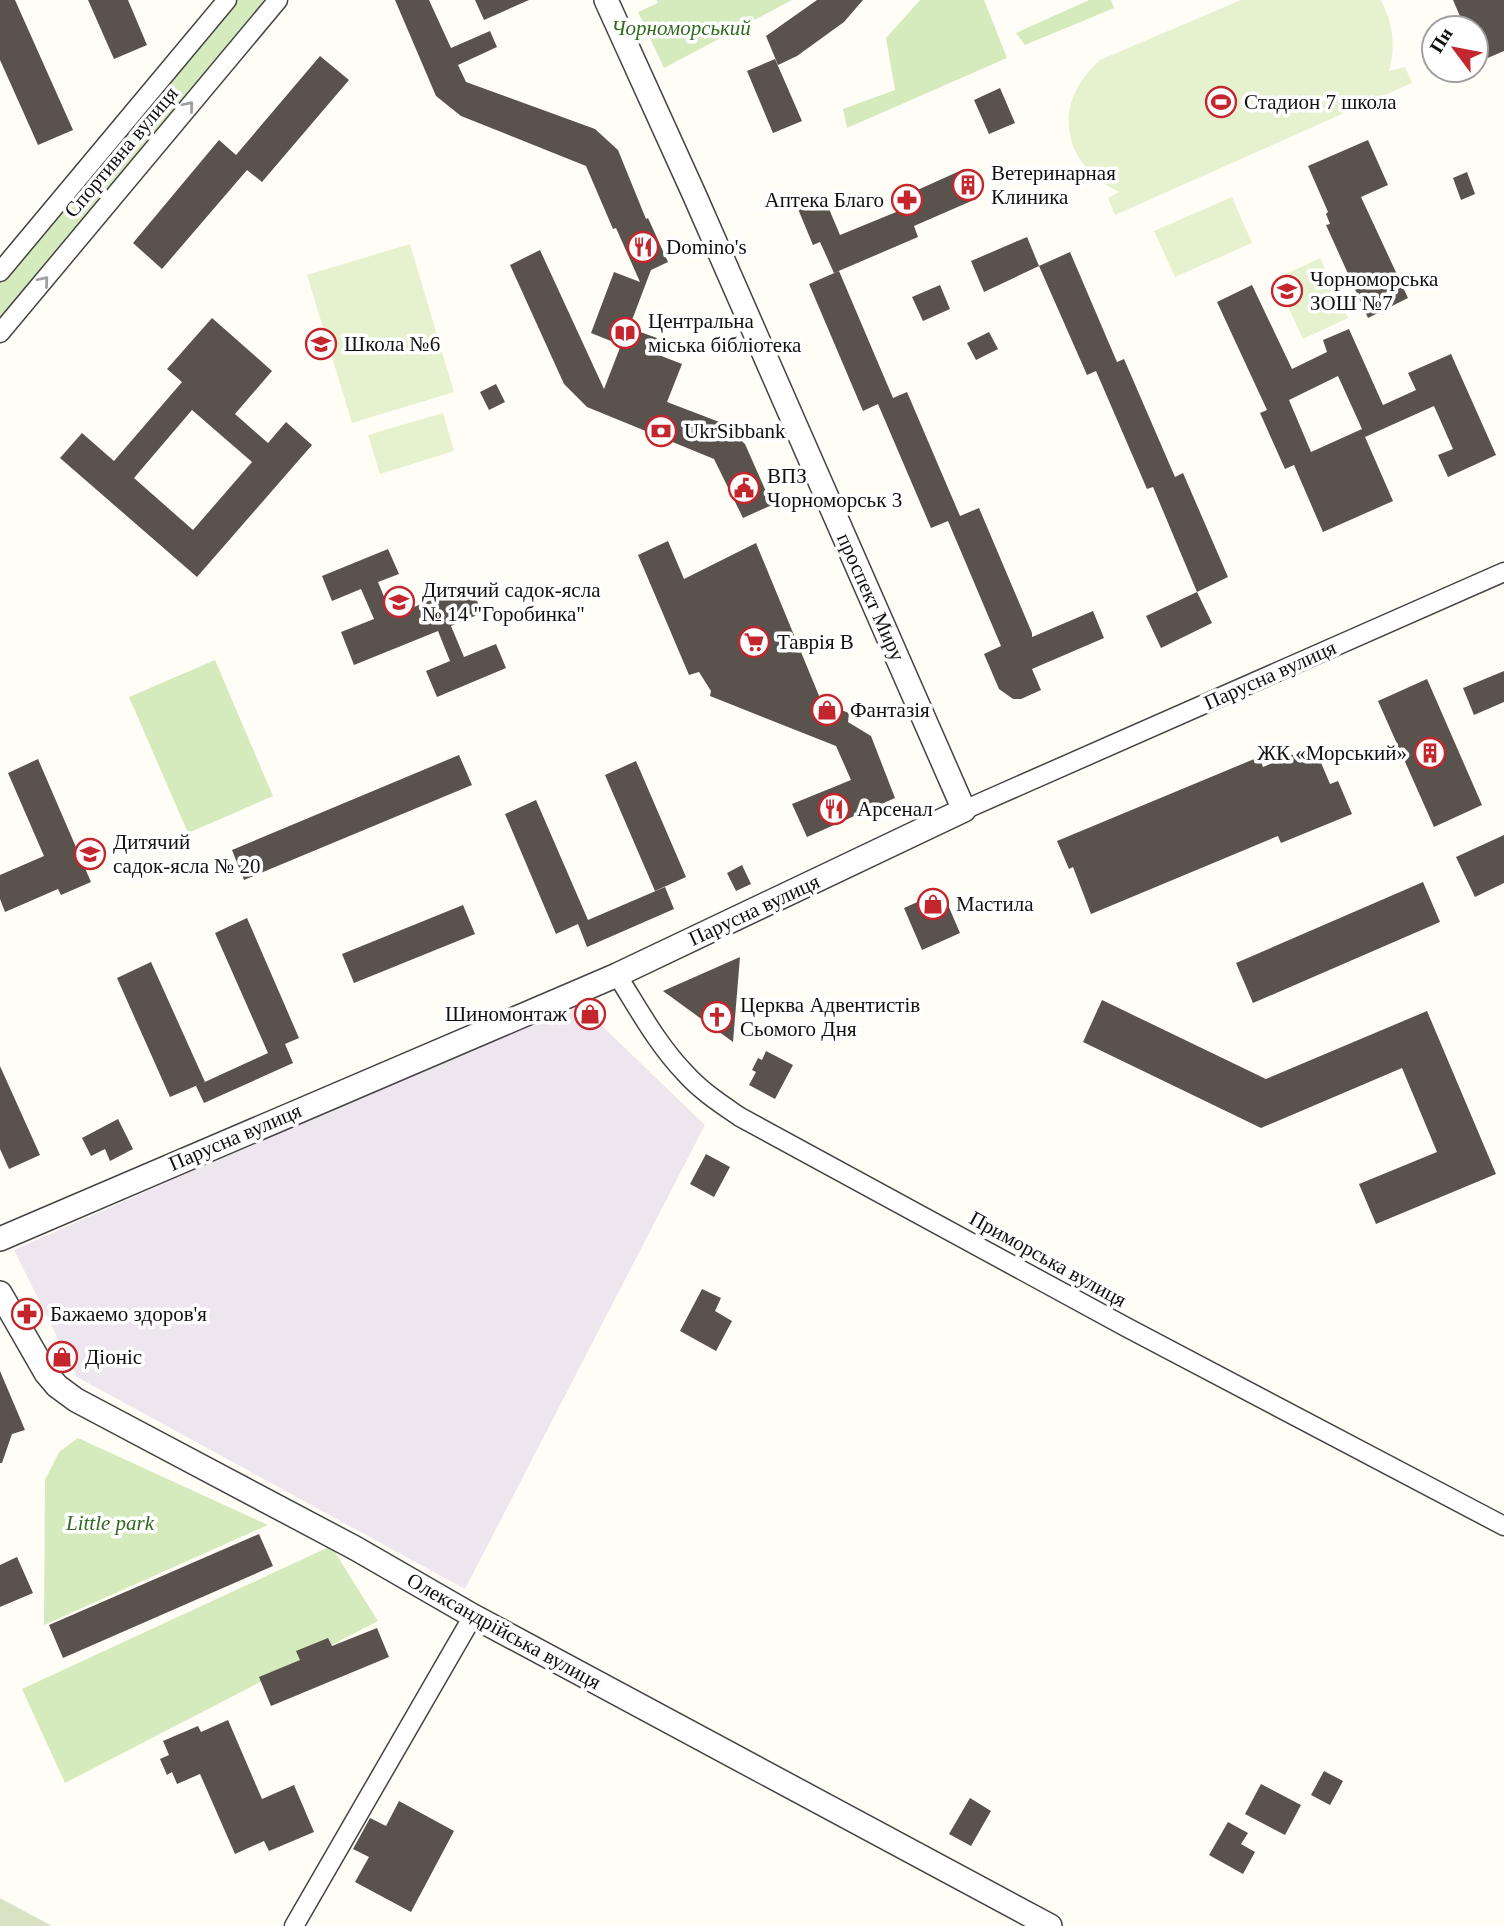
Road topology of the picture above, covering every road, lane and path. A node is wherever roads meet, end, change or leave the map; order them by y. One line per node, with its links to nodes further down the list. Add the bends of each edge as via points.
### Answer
1 (227, 0): 4 (street, Спортивна вулиця)
2 (278, 0): 5 (street, Спортивна вулиця, one-way to 2)
3 (606, 0): 7 (street, проспект Миру)
4 (0, 272)
5 (0, 333)
6 (1504, 572): 7 (street, Парусна вулиця)
7 (964, 810): 8 (street, Парусна вулиця)
8 (617, 975): 9 (street, Парусна вулиця); 11 (street, Приморська вулиця, via 665,1050 715,1100 740,1117)
9 (0, 1239)
10 (0, 1293): 12 (street, Олександрійська вулиця, via 46,1373 76,1400)
11 (1504, 1526)
12 (473, 1616): 13 (street); 14 (street, Олександрійська вулиця)
13 (294, 1926)
14 (1050, 1926)

